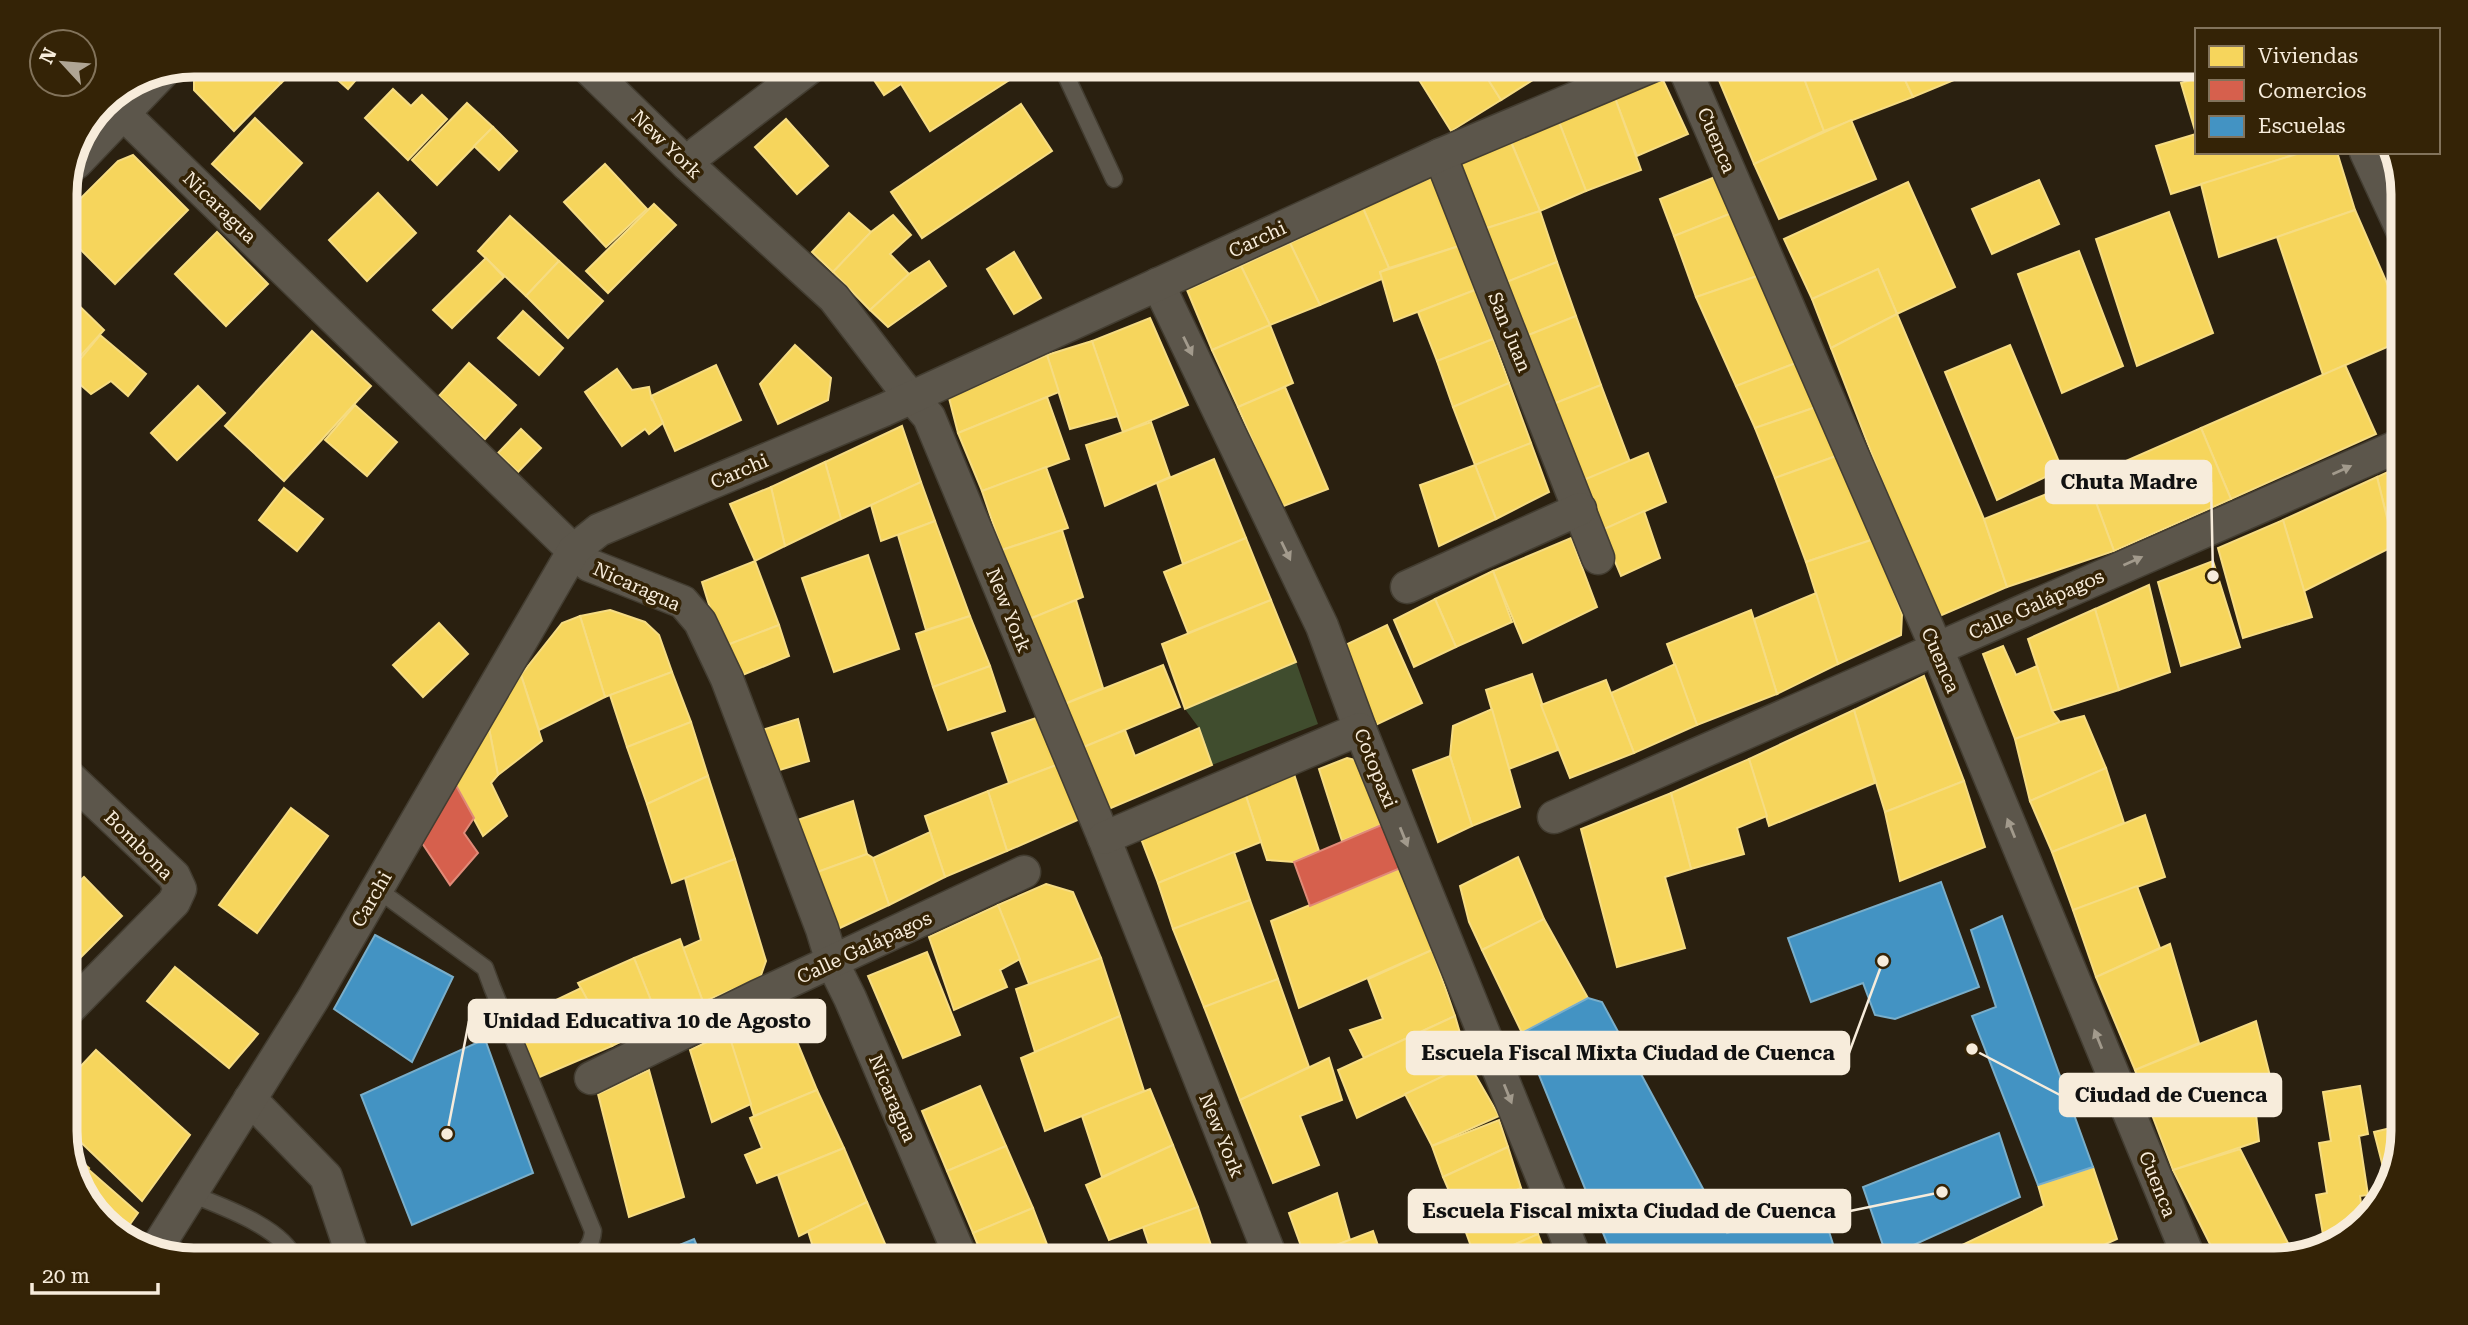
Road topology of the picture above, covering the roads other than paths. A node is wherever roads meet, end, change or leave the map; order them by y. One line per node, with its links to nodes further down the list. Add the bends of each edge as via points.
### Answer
1 (597, 77): 11 (street, New York)
2 (797, 77): 11 (street)
3 (1067, 77): 12 (lane)
4 (1625, 77): 10 (street, Carchi)
5 (1688, 77): 21 (street, Cuenca)
6 (116, 106): 18 (street, Nicaragua)
7 (113, 110): 8 (street)
8 (87, 147)
9 (2367, 154): 13 (street)
10 (1440, 155): 14 (street, Carchi); 17 (street, San Juan)
11 (687, 164): 15 (street, New York, via 834,298)
12 (1114, 179)
13 (2391, 206)
14 (1158, 284): 15 (street, Carchi); 22 (street, Cotopaxi, one-way to 22, via 1322,626)
15 (911, 397): 18 (street, Carchi, via 598,530); 25 (street, New York, via 929,417)
16 (2391, 449): 21 (street, Calle Galápagos, one-way to 16)
17 (1580, 509): 19 (street, San Juan); 20 (street)
18 (574, 550): 27 (street, Carchi); 28 (street, Nicaragua, via 589,565 683,602 700,622 727,679)
19 (1598, 558)
20 (1408, 587)
21 (1936, 647): 24 (street, Calle Galápagos); 40 (street, Cuenca, one-way to 21)
22 (1360, 729): 25 (street); 39 (street, Cotopaxi, one-way to 39)
23 (77, 785): 29 (street, Bombona, via 173,876 180,889 174,902)
24 (1555, 817)
25 (1104, 838): 38 (street, New York)
26 (1024, 872): 28 (street, Calle Galápagos)
27 (377, 889): 31 (street, Carchi); 36 (lane, via 488,973 593,1231)
28 (832, 962): 30 (street, Calle Galápagos); 37 (street, Nicaragua)
29 (77, 1001)
30 (591, 1078)
31 (250, 1099): 32 (street, Carchi); 35 (street, via 326,1177)
32 (191, 1194): 33 (street, Carchi); 34 (lane, via 267,1230)
33 (160, 1243)
34 (288, 1248)
35 (350, 1248)
36 (588, 1248)
37 (957, 1248)
38 (1267, 1248)
39 (1571, 1248)
40 (2184, 1248)

